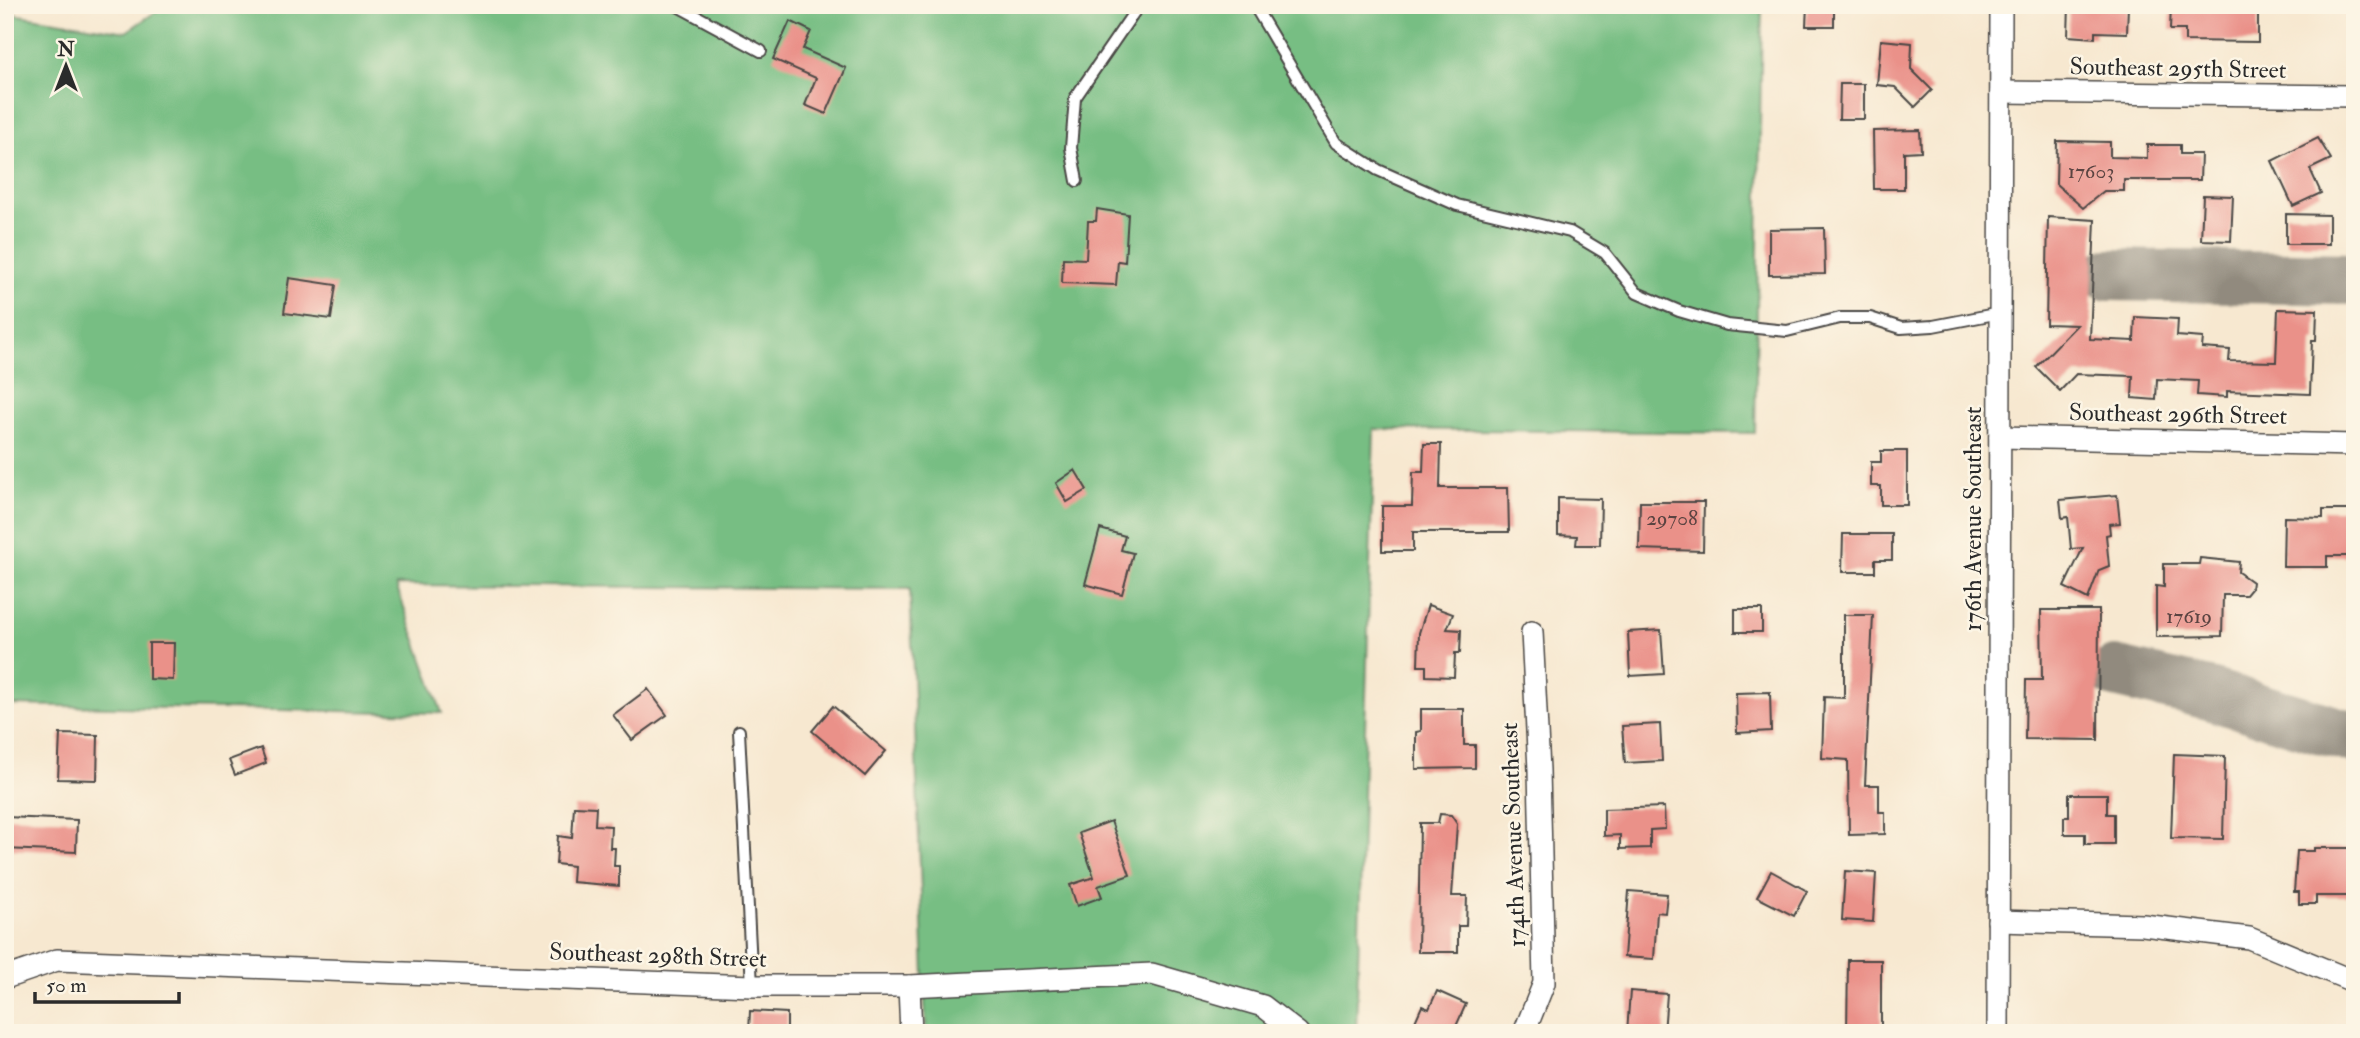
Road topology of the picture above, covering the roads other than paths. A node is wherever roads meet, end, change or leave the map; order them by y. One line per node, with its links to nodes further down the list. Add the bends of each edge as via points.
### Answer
1 (676, 5): 5 (lane)
2 (1139, 5): 8 (lane, via 1076,98 1071,148)
3 (1254, 5): 9 (lane, via 1336,143 1378,170 1457,205 1570,232 1605,253 1637,293 1679,311 1727,325 1787,331 1840,318 1870,318 1901,328)
4 (2001, 5): 6 (street, 176th Avenue Southeast)
5 (761, 51)
6 (2001, 92): 7 (street, Southeast 295th Street); 9 (street, 176th Avenue Southeast)
7 (2355, 96)
8 (1077, 181)
9 (2000, 313): 10 (street, 176th Avenue Southeast)
10 (2000, 437): 11 (street, Southeast 296th Street); 14 (street, 176th Avenue Southeast)
11 (2355, 445)
12 (1532, 632): 21 (street, 174th Avenue Southeast, via 1544,983)
13 (738, 731): 17 (lane)
14 (1998, 921): 16 (street, via 2143,925 2249,938); 22 (street, 176th Avenue Southeast)
15 (5, 978): 17 (street, Southeast 298th Street, via 57,960)
16 (2355, 982)
17 (752, 986): 18 (street, Southeast 298th Street)
18 (909, 986): 19 (street); 20 (street, Southeast 298th Street, via 1152,974 1263,1006)
19 (911, 1033)
20 (1298, 1033)
21 (1524, 1033)
22 (1998, 1033)

